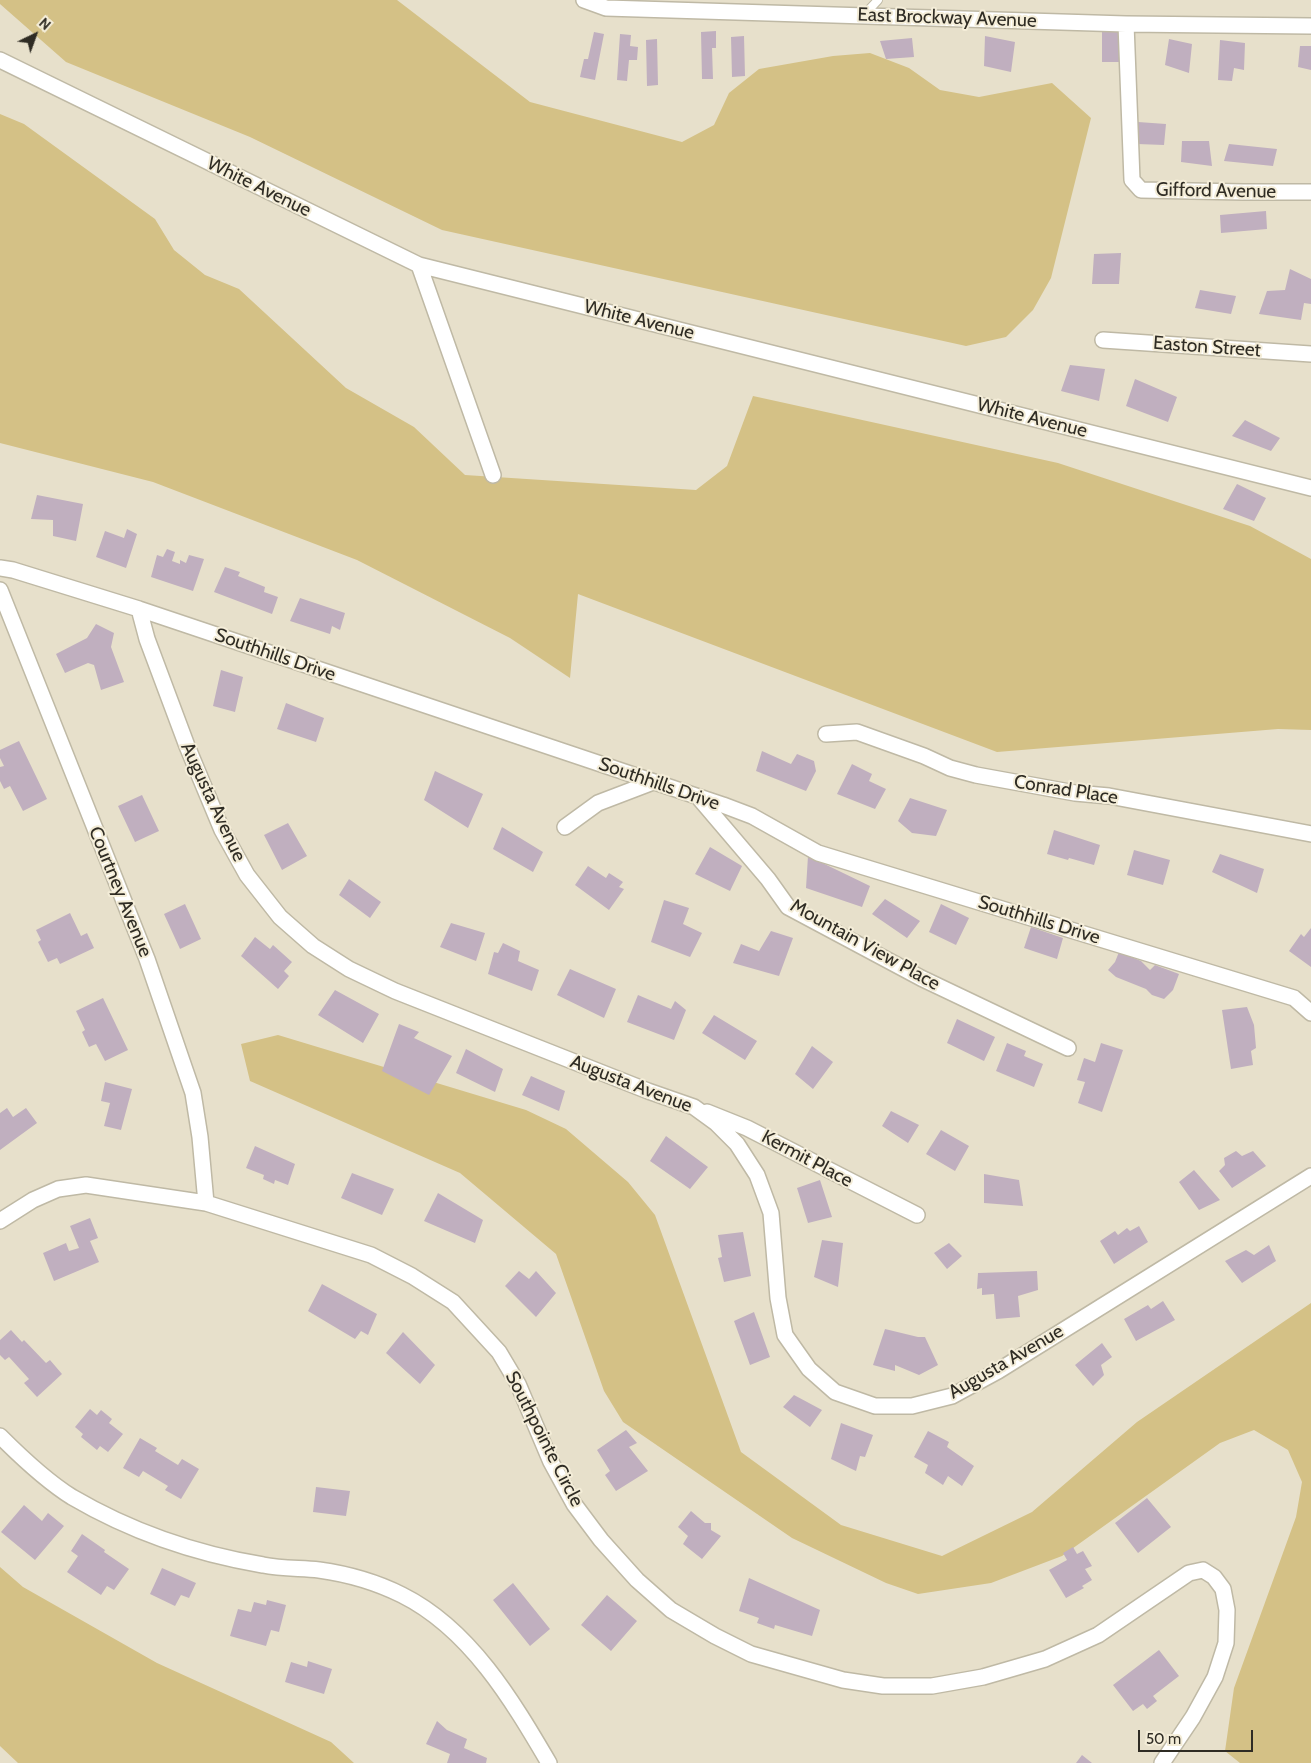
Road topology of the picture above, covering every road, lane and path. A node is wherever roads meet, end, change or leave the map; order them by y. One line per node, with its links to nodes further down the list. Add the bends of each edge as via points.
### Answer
1 (584, 0): 3 (street, East Brockway Avenue, via 606,8)
2 (878, 0): 3 (lane)
3 (863, 16): 4 (street, East Brockway Avenue)
4 (1126, 24): 5 (street, East Brockway Avenue); 7 (street, Gifford Avenue, via 1132,180 1141,190)
5 (1311, 26)
6 (0, 60): 8 (street, White Avenue)
7 (1311, 192)
8 (419, 265): 11 (street); 12 (street, White Avenue)
9 (1103, 340): 10 (street, Easton Street)
10 (1311, 354)
11 (493, 476)
12 (1311, 488)
13 (0, 568): 15 (street, Southhills Drive)
14 (0, 590): 25 (street, Courtney Avenue, via 147,959 193,1094)
15 (139, 609): 17 (street, Southhills Drive); 23 (street, Augusta Avenue, via 186,746 222,830 247,875 280,917 320,951 395,991)
16 (826, 734): 20 (street, Conrad Place, via 857,732 976,775)
17 (653, 782): 18 (street, Southhills Drive); 19 (street, via 598,802)
18 (698, 797): 21 (street, Southhills Drive, via 752,816 818,853 1294,998); 22 (street, Mountain View Place, via 788,907 921,978)
19 (565, 827)
20 (1311, 834)
21 (1311, 1013)
22 (1068, 1048)
23 (694, 1107): 24 (street, Augusta Avenue, via 716,1123 736,1144 757,1175 771,1213 778,1298 785,1335 809,1369 835,1392 876,1406 912,1406 952,1396 998,1371); 26 (street, Kermit Place, via 747,1128)
24 (1311, 1176)
25 (206, 1203): 27 (street, Southpointe Circle, via 86,1186 58,1189); 30 (street, Southpointe Circle, via 371,1255 453,1302 499,1352 518,1384 551,1462 574,1504 602,1540 637,1580 671,1610 751,1654 843,1680 883,1686 932,1686 983,1677 1045,1659 1098,1635 1189,1573 1203,1570 1214,1577 1223,1589 1227,1610 1226,1643 1215,1677)
26 (917, 1215)
27 (0, 1221)
28 (0, 1436): 29 (street, via 71,1496 170,1542 264,1566 320,1570 365,1579 403,1595 439,1619 466,1643 494,1677)
29 (549, 1763)
30 (1162, 1763)

